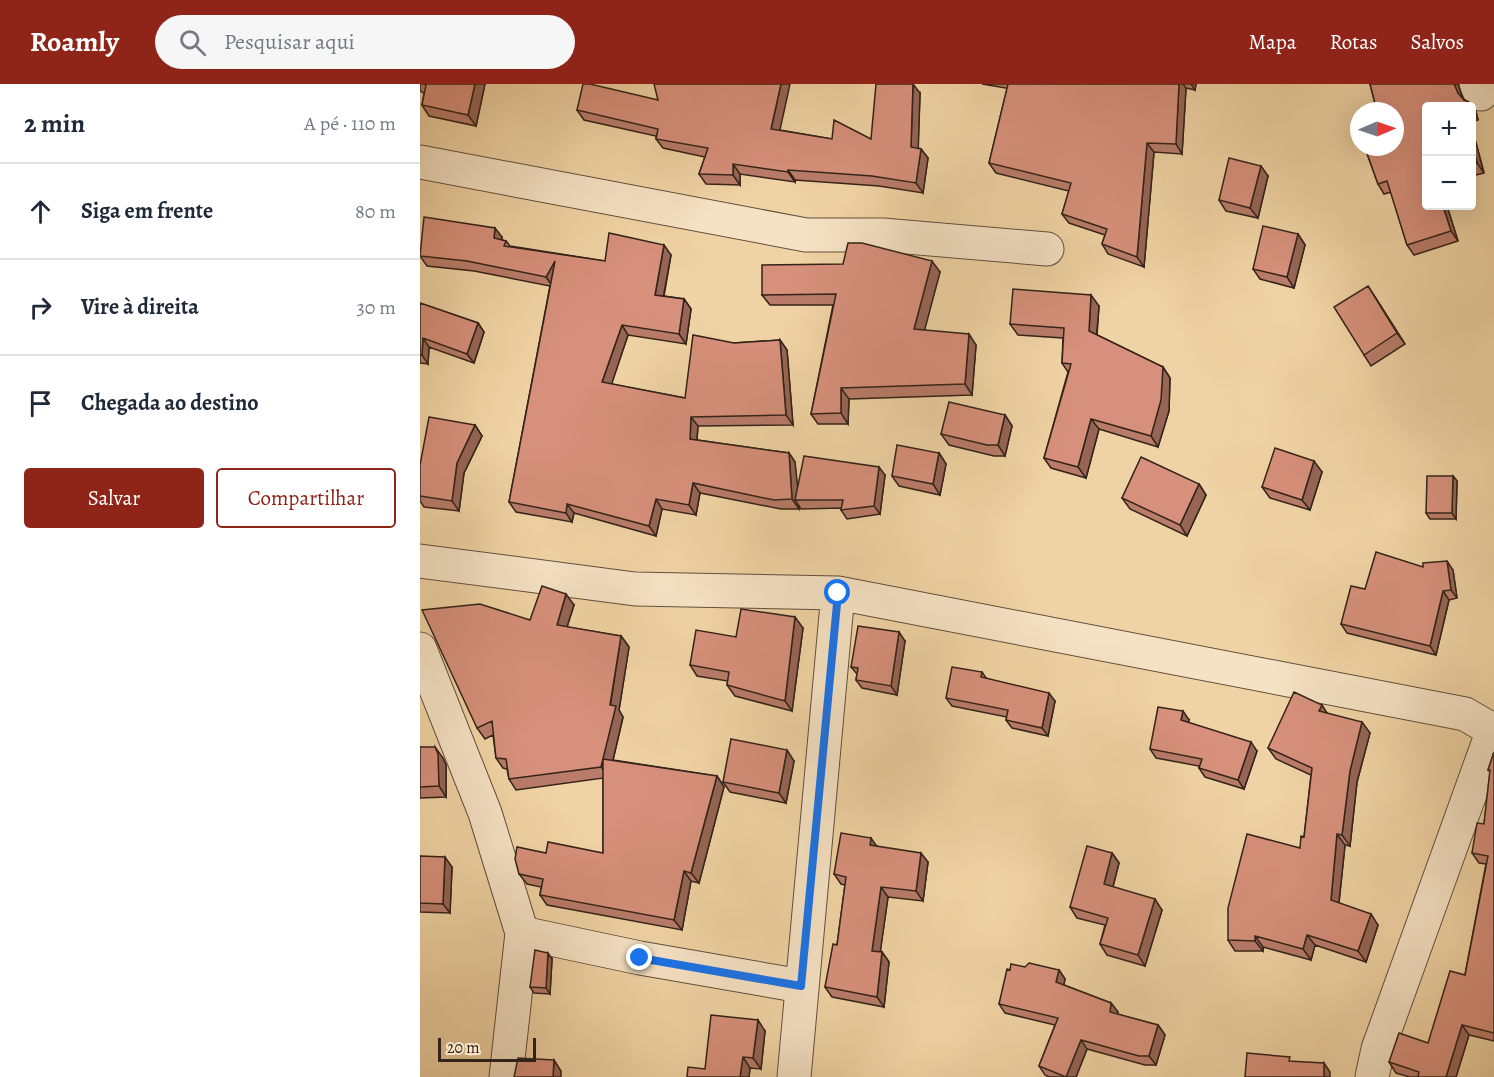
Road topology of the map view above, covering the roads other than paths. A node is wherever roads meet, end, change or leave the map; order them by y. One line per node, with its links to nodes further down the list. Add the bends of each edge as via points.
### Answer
1 (420, 162): 2 (street, via 806,235 883,235)
2 (1047, 249)
3 (420, 561): 4 (street, via 635,588)
4 (838, 593): 6 (street, via 1465,714); 8 (street)
5 (420, 649): 7 (street, via 485,813)
6 (1493, 730): 11 (street, via 1378,1049)
7 (522, 933): 8 (street); 9 (street)
8 (801, 986): 10 (street)
9 (506, 1077)
10 (794, 1077)
11 (1372, 1077)

